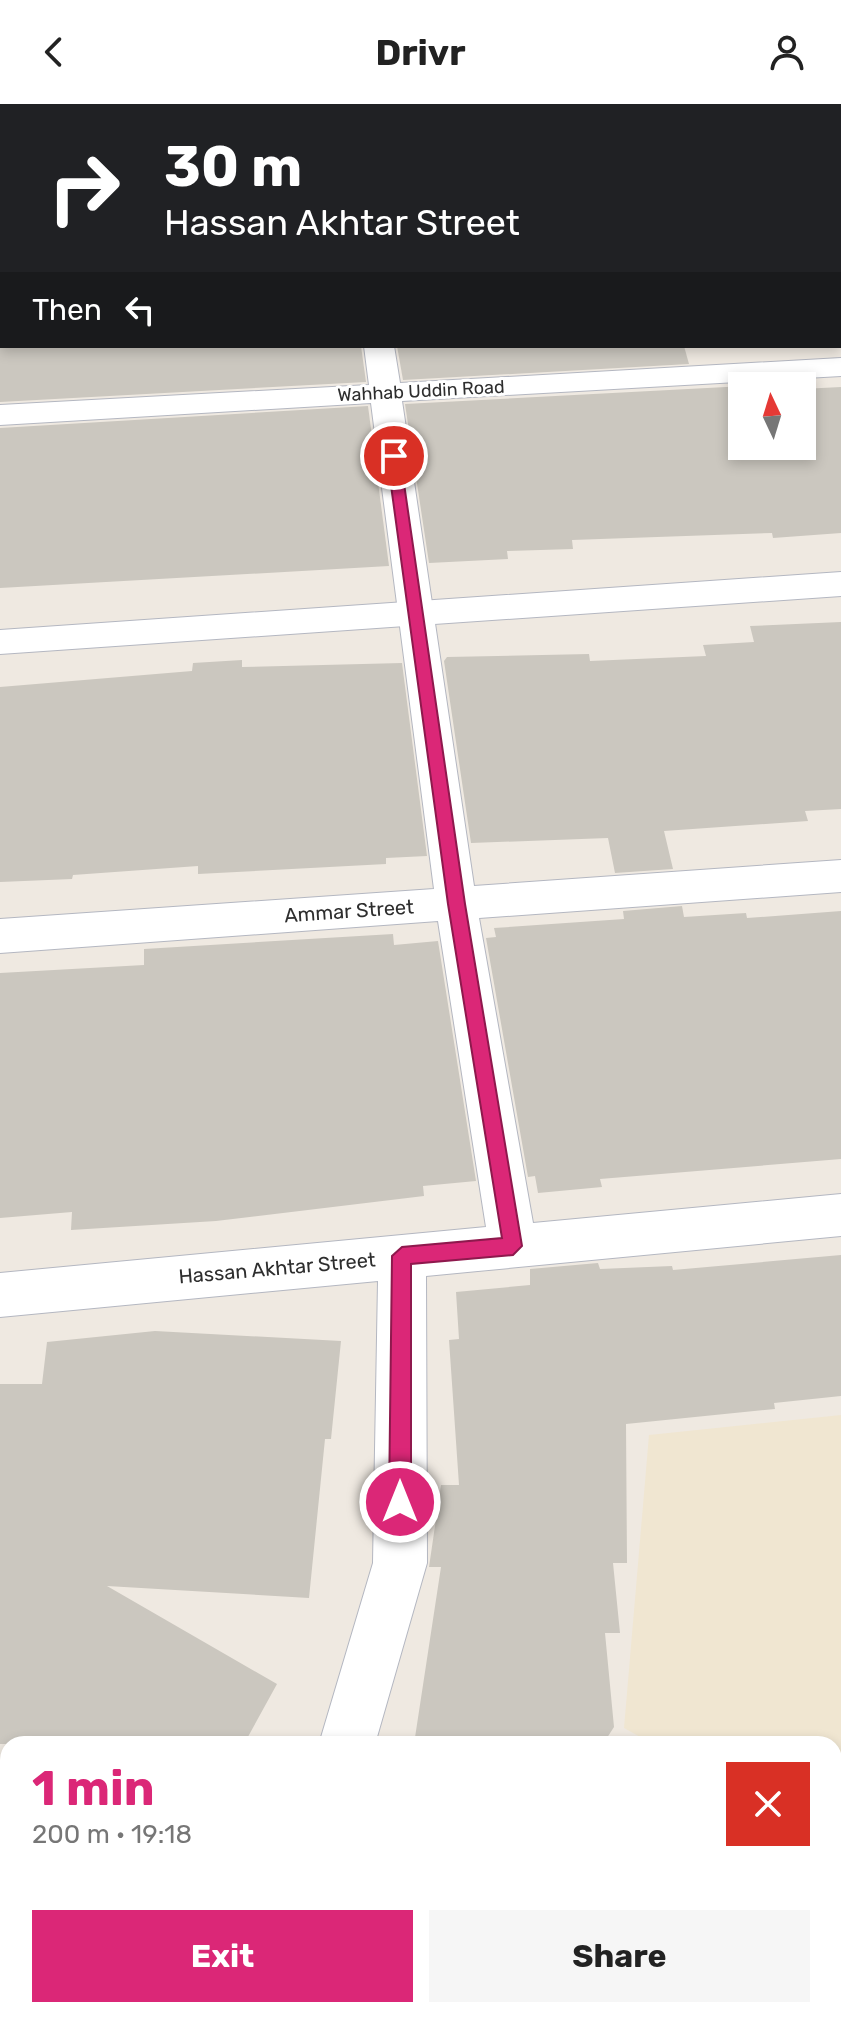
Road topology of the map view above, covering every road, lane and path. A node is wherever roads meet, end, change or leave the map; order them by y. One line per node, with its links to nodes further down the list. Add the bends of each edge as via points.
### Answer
1 (379, 348): 3 (street)
2 (841, 367): 3 (street, Wahhab Uddin Road)
3 (384, 393): 4 (street, Wahhab Uddin Road); 6 (street)
4 (0, 415)
5 (841, 584): 6 (street)
6 (417, 613): 7 (street); 9 (street)
7 (0, 642)
8 (841, 876): 9 (street, Ammar Street)
9 (456, 904): 10 (street, Ammar Street); 12 (street)
10 (0, 936)
11 (841, 1215): 12 (street, Hassan Akhtar Street)
12 (513, 1246): 13 (street, Hassan Akhtar Street)
13 (402, 1256): 14 (street, Hassan Akhtar Street); 15 (street, via 400,1563)
14 (0, 1295)
15 (349, 1736)

